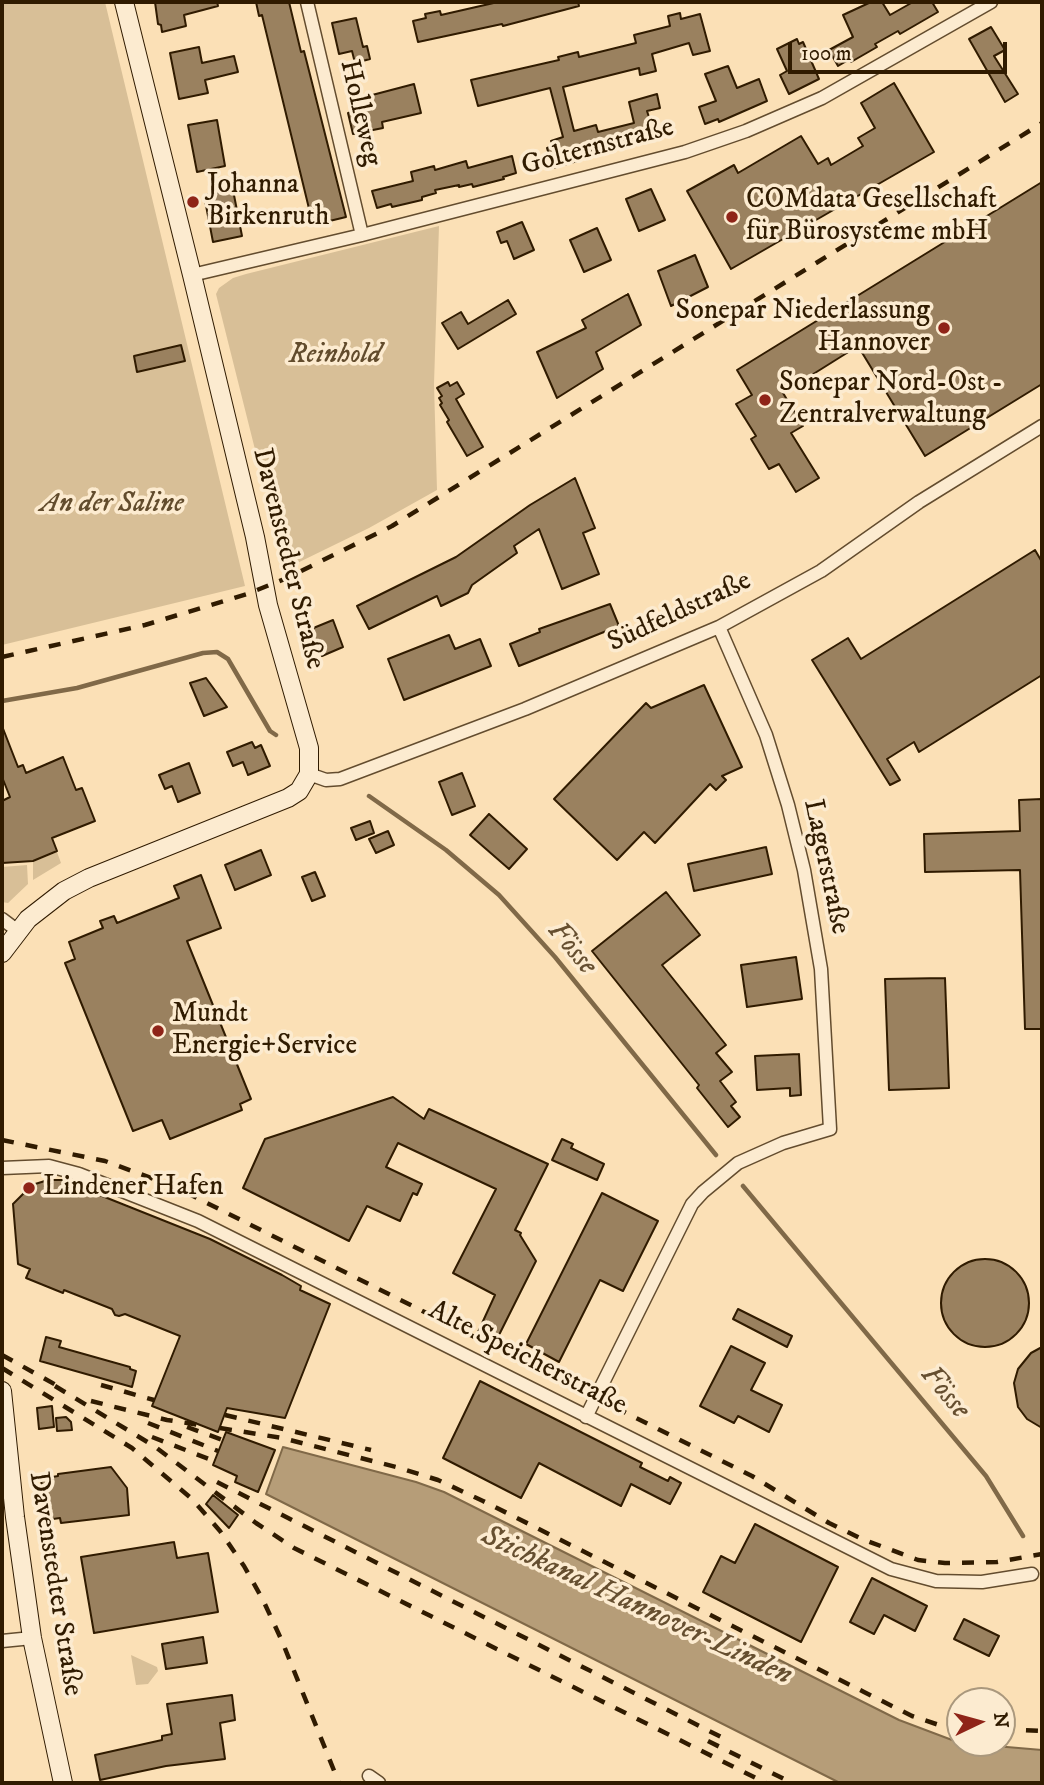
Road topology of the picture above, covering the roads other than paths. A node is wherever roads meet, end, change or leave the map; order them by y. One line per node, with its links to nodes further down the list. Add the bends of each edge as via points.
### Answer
1 (124, 2): 5 (street, Davenstedter Straße)
2 (307, 2): 4 (street, Holleweg)
3 (991, 2): 4 (street, Golternstraße, via 822,98 746,131 685,152)
4 (362, 235): 5 (street, Golternstraße)
5 (192, 275): 8 (street, Davenstedter Straße, via 268,606 309,748)
6 (1042, 426): 7 (street, Südfeldstraße, via 919,502 821,571)
7 (719, 627): 8 (street, Südfeldstraße, via 525,709 340,779); 14 (street, Lagerstraße, via 766,735 804,870 821,969 830,1129 737,1163 692,1204)
8 (309, 774): 10 (street, via 299,791 288,797 64,891)
9 (2, 919): 10 (street)
10 (18, 931): 11 (street)
11 (2, 953)
12 (2, 1168): 14 (street, Alte Speicherstraße, via 49,1166 165,1207)
13 (2, 1391): 16 (street, Davenstedter Straße)
14 (586, 1417): 15 (street, Alte Speicherstraße, via 891,1569 936,1581 982,1582)
15 (1032, 1574)
16 (32, 1637): 17 (street); 18 (street, Davenstedter Straße)
17 (2, 1641)
18 (63, 1783)

